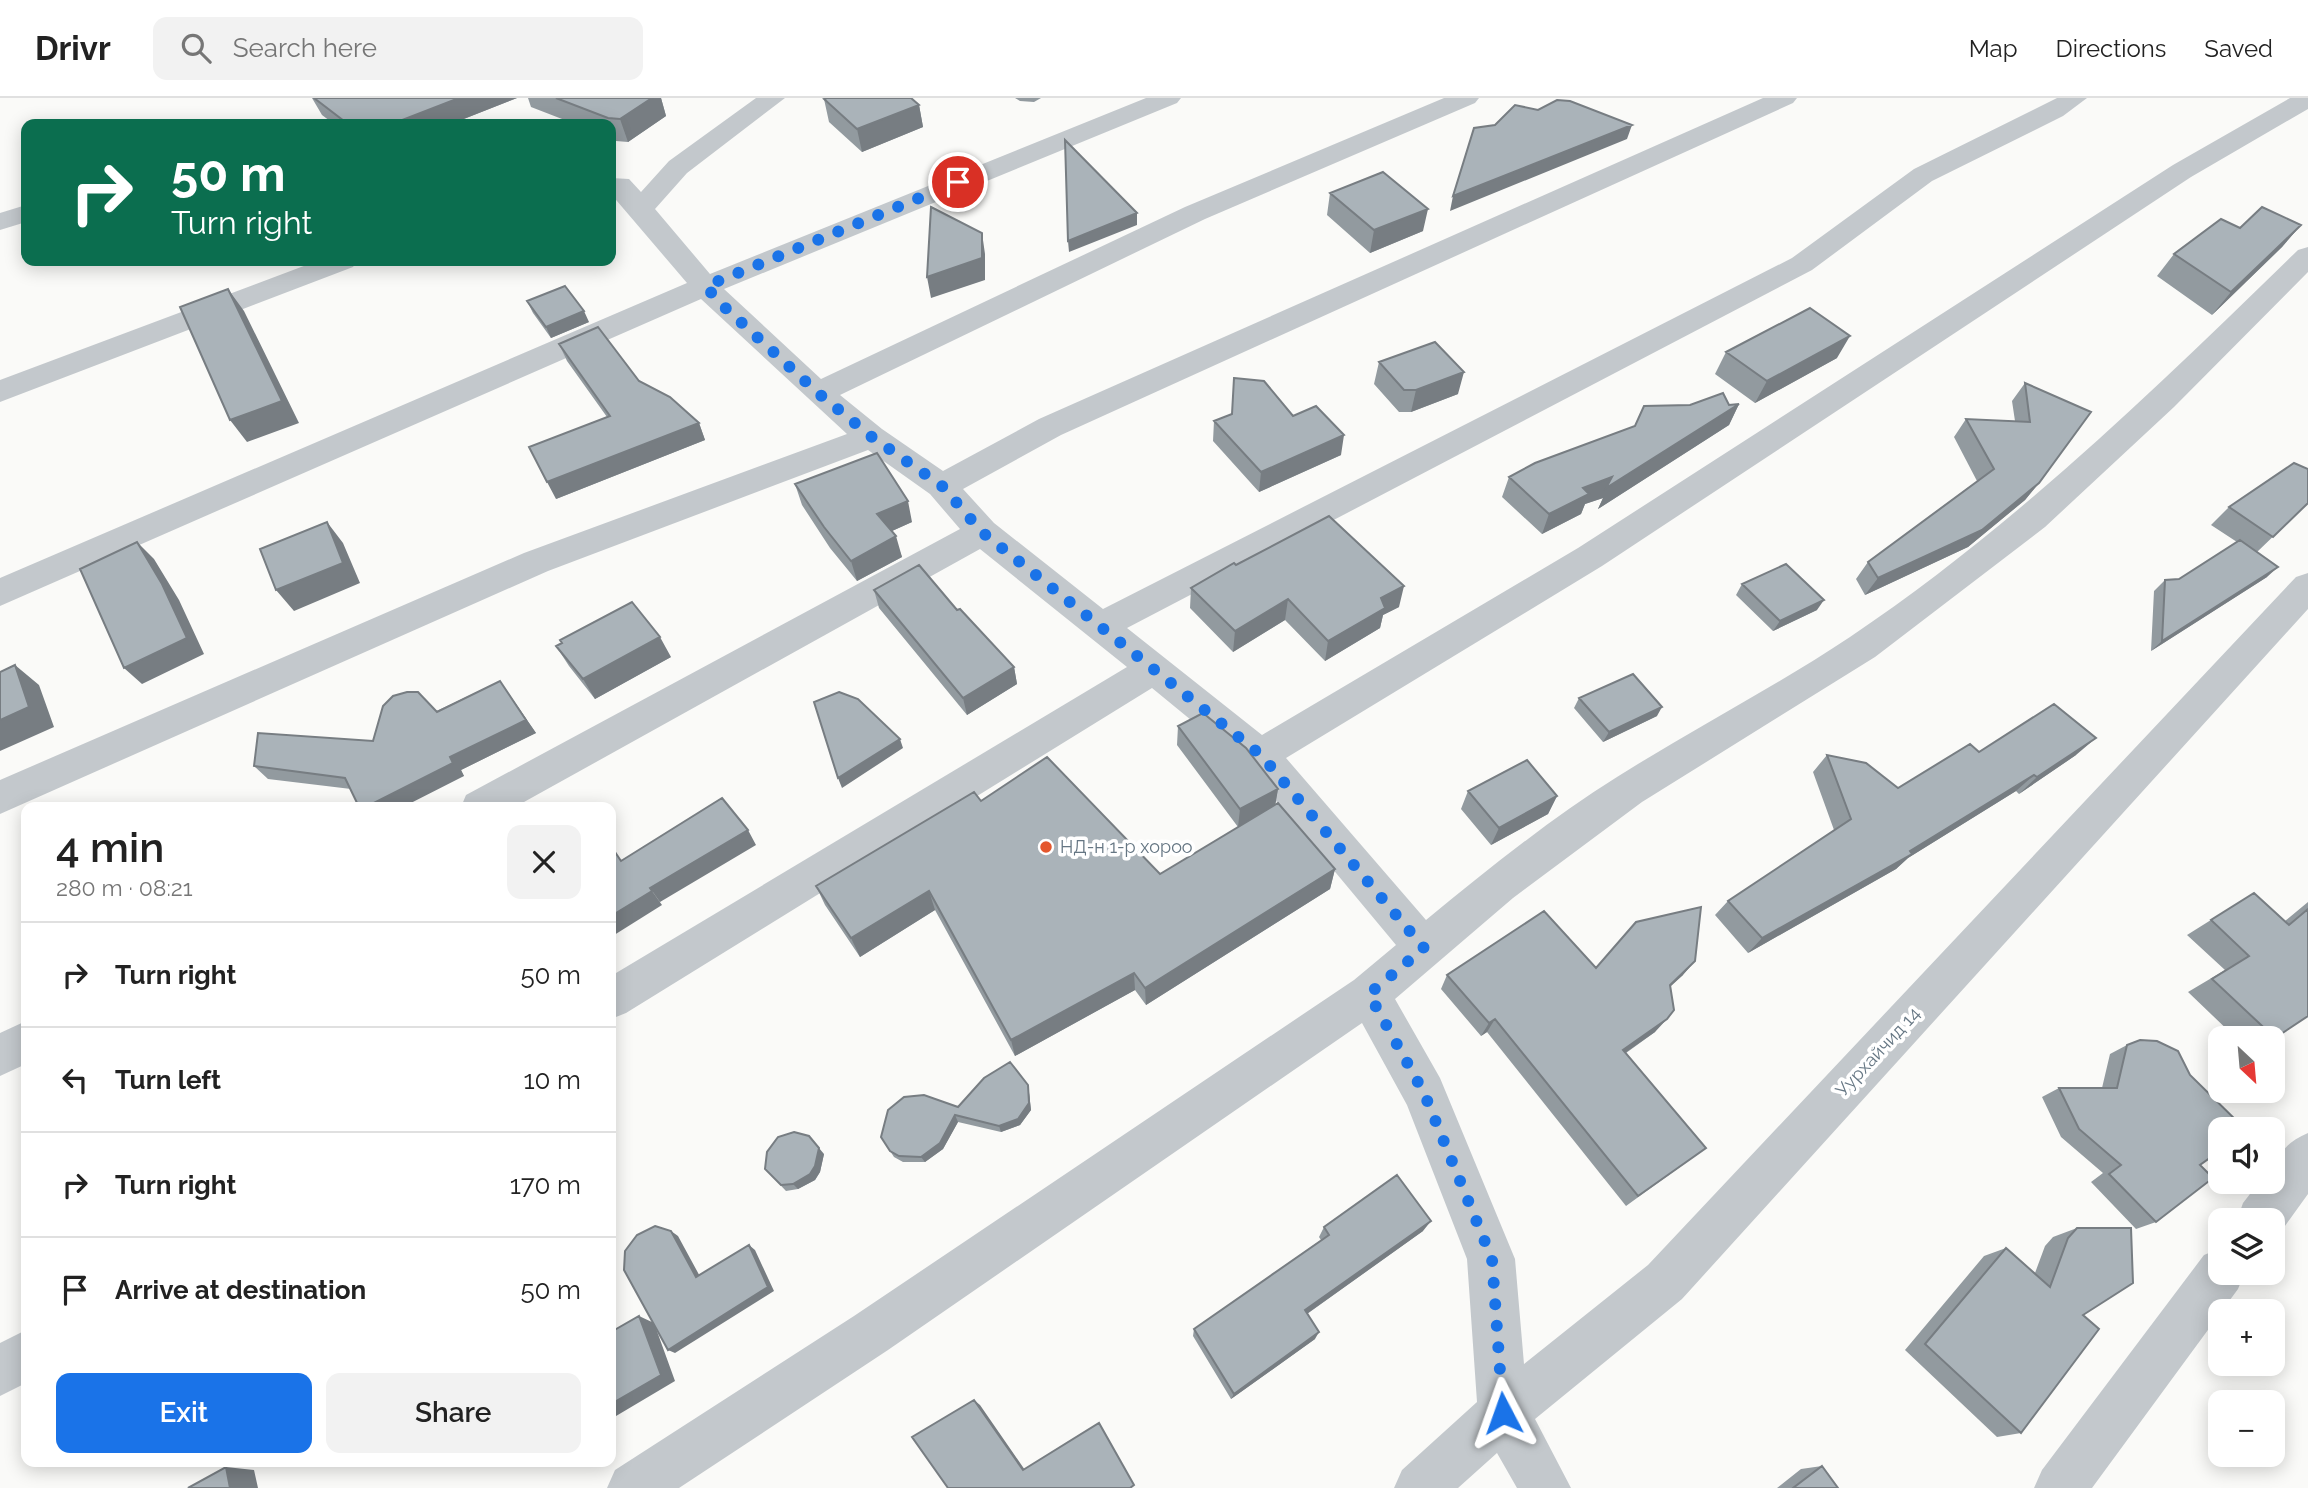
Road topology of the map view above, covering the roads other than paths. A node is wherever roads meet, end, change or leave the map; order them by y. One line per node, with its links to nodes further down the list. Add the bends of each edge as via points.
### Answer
1 (772, 98): 8 (street, via 678,167)
2 (1168, 98): 13 (street)
3 (1466, 98): 15 (street, via 1195,213)
4 (1784, 98): 17 (street, via 1051,427)
5 (2074, 98): 21 (street, via 1923,175 1802,264)
6 (2308, 99): 23 (street, via 2182,171 1590,557)
7 (616, 185): 8 (street)
8 (642, 207): 13 (street)
9 (21, 215): 10 (street)
10 (0, 222)
11 (2308, 256): 26 (street, via 2163,400 2033,518 1862,647 1628,790 1499,885)
12 (330, 266): 14 (street)
13 (706, 286): 15 (street); 20 (street)
14 (0, 392)
15 (818, 393): 16 (street)
16 (872, 437): 17 (street); 24 (street, via 536,562)
17 (942, 486): 18 (street)
18 (982, 532): 21 (street); 25 (street)
19 (2308, 586): 36 (street, Уурхайчид 14, via 1665,1282)
20 (0, 593)
21 (1098, 627): 22 (street)
22 (1154, 669): 23 (street); 28 (street)
23 (1261, 755): 26 (street)
24 (0, 798)
25 (489, 802)
26 (1424, 948): 27 (street)
27 (1369, 994): 36 (street, via 1424,1093 1492,1259); 37 (street, via 871,1334)
28 (616, 996)
29 (21, 1044): 30 (street)
30 (0, 1055)
31 (2308, 1156): 32 (street)
32 (2269, 1208)
33 (2211, 1285): 40 (street)
34 (21, 1358): 35 (street)
35 (0, 1371)
36 (1503, 1413): 38 (street, Уурхайчид 14); 39 (street)
37 (633, 1488)
38 (1420, 1488)
39 (1545, 1488)
40 (2060, 1488)

